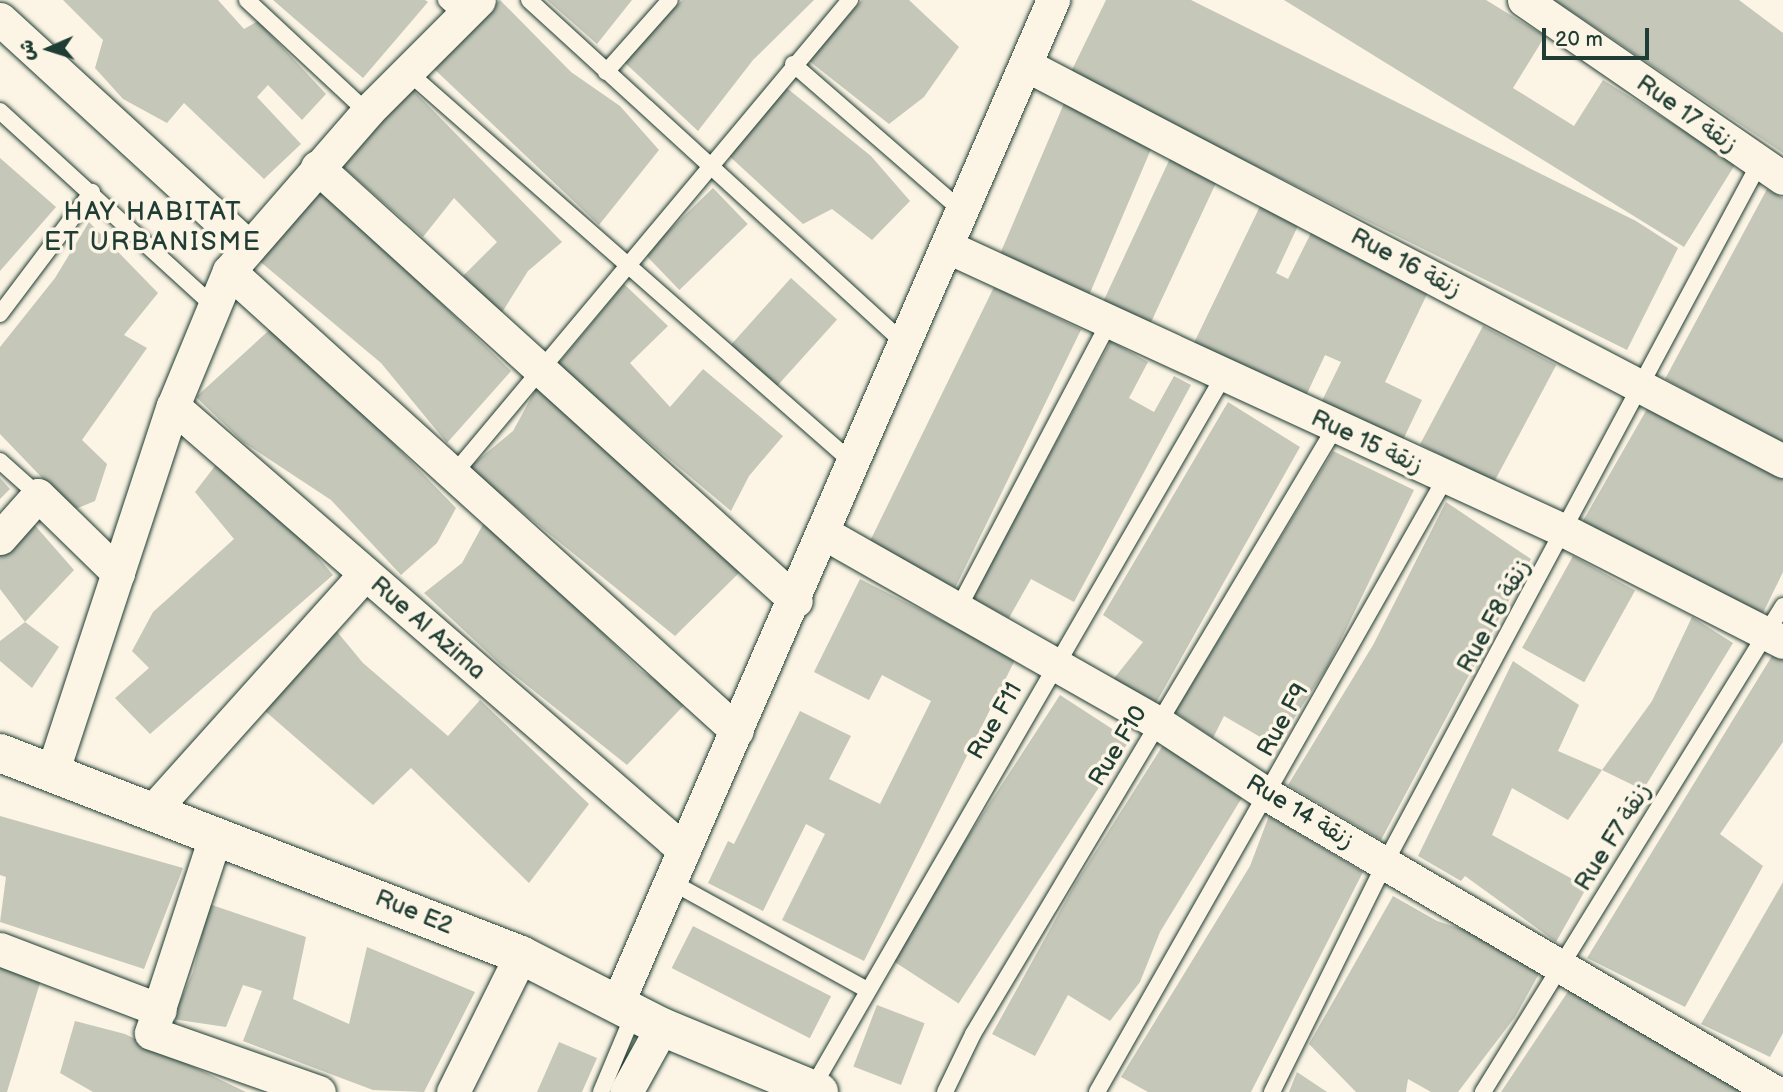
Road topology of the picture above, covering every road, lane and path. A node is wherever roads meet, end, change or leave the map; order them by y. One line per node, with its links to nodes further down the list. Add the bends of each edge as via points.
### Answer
1 (247, 0): 14 (lane)
2 (529, 0): 12 (lane)
3 (670, 0): 12 (lane)
4 (850, 0): 9 (lane)
5 (1053, 0): 10 (street)
6 (1524, 0): 17 (street, Rue 17 زنقة)
7 (463, 5): 11 (street)
8 (0, 19): 21 (street)
9 (793, 64): 15 (lane); 19 (lane)
10 (1028, 66): 19 (street); 29 (street, Rue 16 زنقة)
11 (408, 72): 14 (street); 22 (lane)
12 (606, 72): 15 (lane)
13 (0, 111): 18 (lane)
14 (367, 112): 16 (street)
15 (709, 163): 22 (lane); 26 (lane)
16 (317, 167): 21 (street); 27 (street)
17 (1771, 171): 29 (lane, Rue F8 زنقة)
18 (92, 192): 23 (lane); 24 (lane)
19 (963, 212): 20 (street)
20 (948, 247): 25 (street, Rue 15 زنقة); 26 (street)
21 (238, 258): 23 (street); 35 (street)
22 (632, 268): 27 (lane); 34 (lane)
23 (211, 304): 30 (street)
24 (0, 314)
25 (1109, 322): 28 (street, Rue 15 زنقة); 45 (lane)
26 (904, 343): 34 (street)
27 (545, 372): 35 (lane); 43 (street)
28 (1223, 377): 31 (street, Rue 15 زنقة); 47 (lane, Rue F11)
29 (1641, 389): 33 (street, Rue 16 زنقة); 38 (lane, Rue F8 زنقة)
30 (173, 406): 41 (street); 42 (street, Rue Al Azima)
31 (1336, 426): 36 (street, Rue 15 زنقة); 48 (lane, Rue F10)
32 (0, 461): 37 (lane)
33 (1783, 461)
34 (853, 463): 39 (street)
35 (457, 471): 49 (street)
36 (1445, 479): 38 (street, Rue 15 زنقة); 52 (lane, Rue F9)
37 (38, 495): 40 (street); 41 (street)
38 (1567, 532): 46 (street, Rue 15 زنقة); 56 (lane, Rue F8 زنقة)
39 (824, 533): 43 (street); 45 (street, Rue 14 زنقة)
40 (0, 538)
41 (118, 573): 51 (street)
42 (365, 574): 53 (street); 55 (street, Rue Al Azima)
43 (796, 601): 49 (street)
44 (1783, 606): 46 (lane, Rue F7 زنقة)
45 (958, 609): 47 (street, Rue 14 زنقة)
46 (1774, 638): 60 (lane, Rue F7 زنقة)
47 (1054, 664): 48 (street, Rue 14 زنقة); 61 (lane, Rue F11)
48 (1158, 723): 52 (street, Rue 14 زنقة); 69 (lane, Rue F10, via 973,1034)
49 (737, 731): 55 (street)
50 (0, 753): 51 (street, Rue E2)
51 (53, 770): 53 (street, Rue E2)
52 (1268, 795): 56 (street, Rue 14 زنقة); 70 (lane, Rue F9)
53 (154, 809): 54 (street, Rue E2)
54 (216, 834): 59 (street, Rue E2); 62 (street)
55 (684, 850): 57 (street)
56 (1385, 863): 60 (street, Rue 14 زنقة); 71 (lane, Rue F8 زنقة)
57 (670, 881): 61 (lane); 63 (street)
58 (0, 949): 62 (street)
59 (521, 955): 63 (street, Rue E2); 66 (street)
60 (1561, 964): 72 (lane, Rue F7 زنقة); 73 (street, Rue 14 زنقة)
61 (864, 988): 64 (lane, Rue F11)
62 (160, 1010): 65 (street, via 153,1035)
63 (638, 1015): 64 (street, Rue E2); 67 (lane); 68 (street)
64 (799, 1089)
65 (319, 1092)
66 (453, 1092)
67 (601, 1092)
68 (626, 1092)
69 (945, 1092)
70 (1097, 1092)
71 (1272, 1092)
72 (1483, 1092)
73 (1775, 1092)

